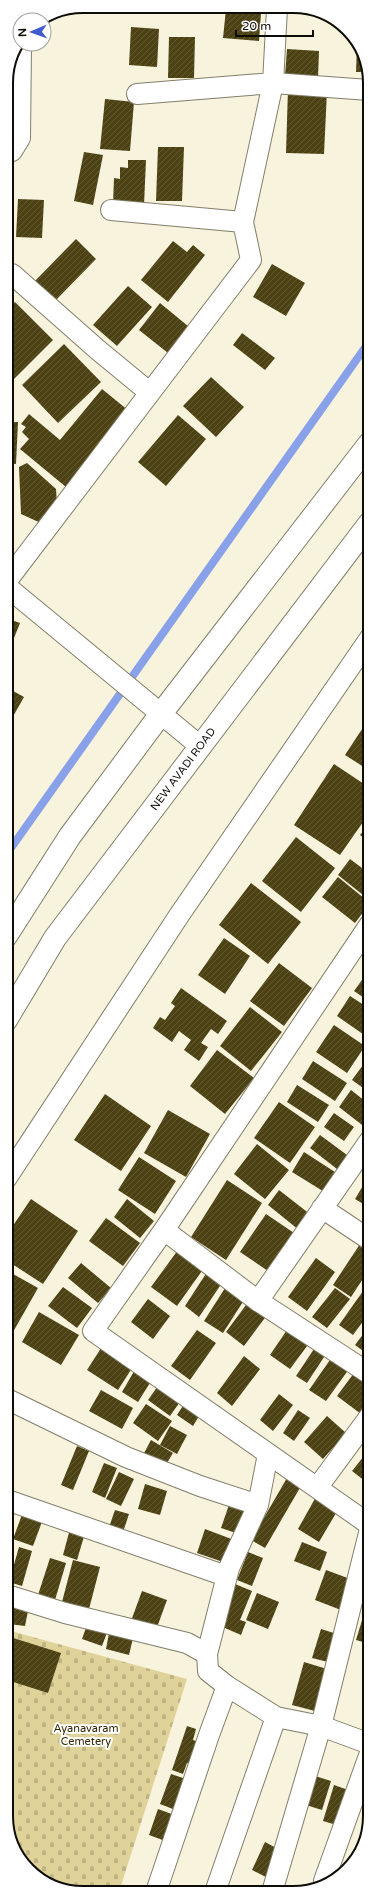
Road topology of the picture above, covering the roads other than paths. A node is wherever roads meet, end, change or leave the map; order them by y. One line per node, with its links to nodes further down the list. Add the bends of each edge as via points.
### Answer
1 (277, 13): 3 (street)
2 (21, 52): 6 (street, via 20,138)
3 (273, 83): 4 (street); 5 (street); 8 (street)
4 (363, 90)
5 (137, 94)
6 (13, 149)
7 (111, 210): 8 (street)
8 (243, 222): 10 (street, via 251,260)
9 (13, 275): 10 (street)
10 (149, 392): 13 (street)
11 (363, 453): 16 (main road)
12 (363, 533): 17 (main road, NEW AVADI ROAD)
13 (13, 573)
14 (13, 592): 16 (street)
15 (363, 648): 22 (street, via 180,914)
16 (160, 715): 17 (street); 18 (main road, via 70,836)
17 (200, 746): 20 (main road, NEW AVADI ROAD, via 55,938)
18 (13, 925)
19 (363, 934): 24 (street)
20 (13, 1008)
21 (363, 1150): 23 (street)
22 (13, 1168)
23 (322, 1208): 25 (street); 26 (street)
24 (164, 1230): 26 (street); 30 (street, via 93,1331)
25 (363, 1235)
26 (258, 1301): 27 (street)
27 (363, 1369)
28 (13, 1402): 33 (street, via 126,1457)
29 (363, 1426): 31 (street)
30 (268, 1454): 31 (street); 33 (street)
31 (317, 1488): 34 (street)
32 (13, 1502): 36 (street)
33 (258, 1505): 36 (street)
34 (363, 1520)
35 (363, 1557): 41 (street)
36 (226, 1576): 38 (street)
37 (13, 1597): 38 (street, via 65,1613 187,1643)
38 (206, 1654): 39 (street, via 208,1671)
39 (227, 1686): 40 (street); 45 (street)
40 (276, 1717): 41 (street); 46 (street)
41 (321, 1726): 42 (street); 47 (street)
42 (363, 1741)
43 (363, 1772): 44 (street)
44 (325, 1878)
45 (158, 1886)
46 (217, 1886)
47 (274, 1886)

